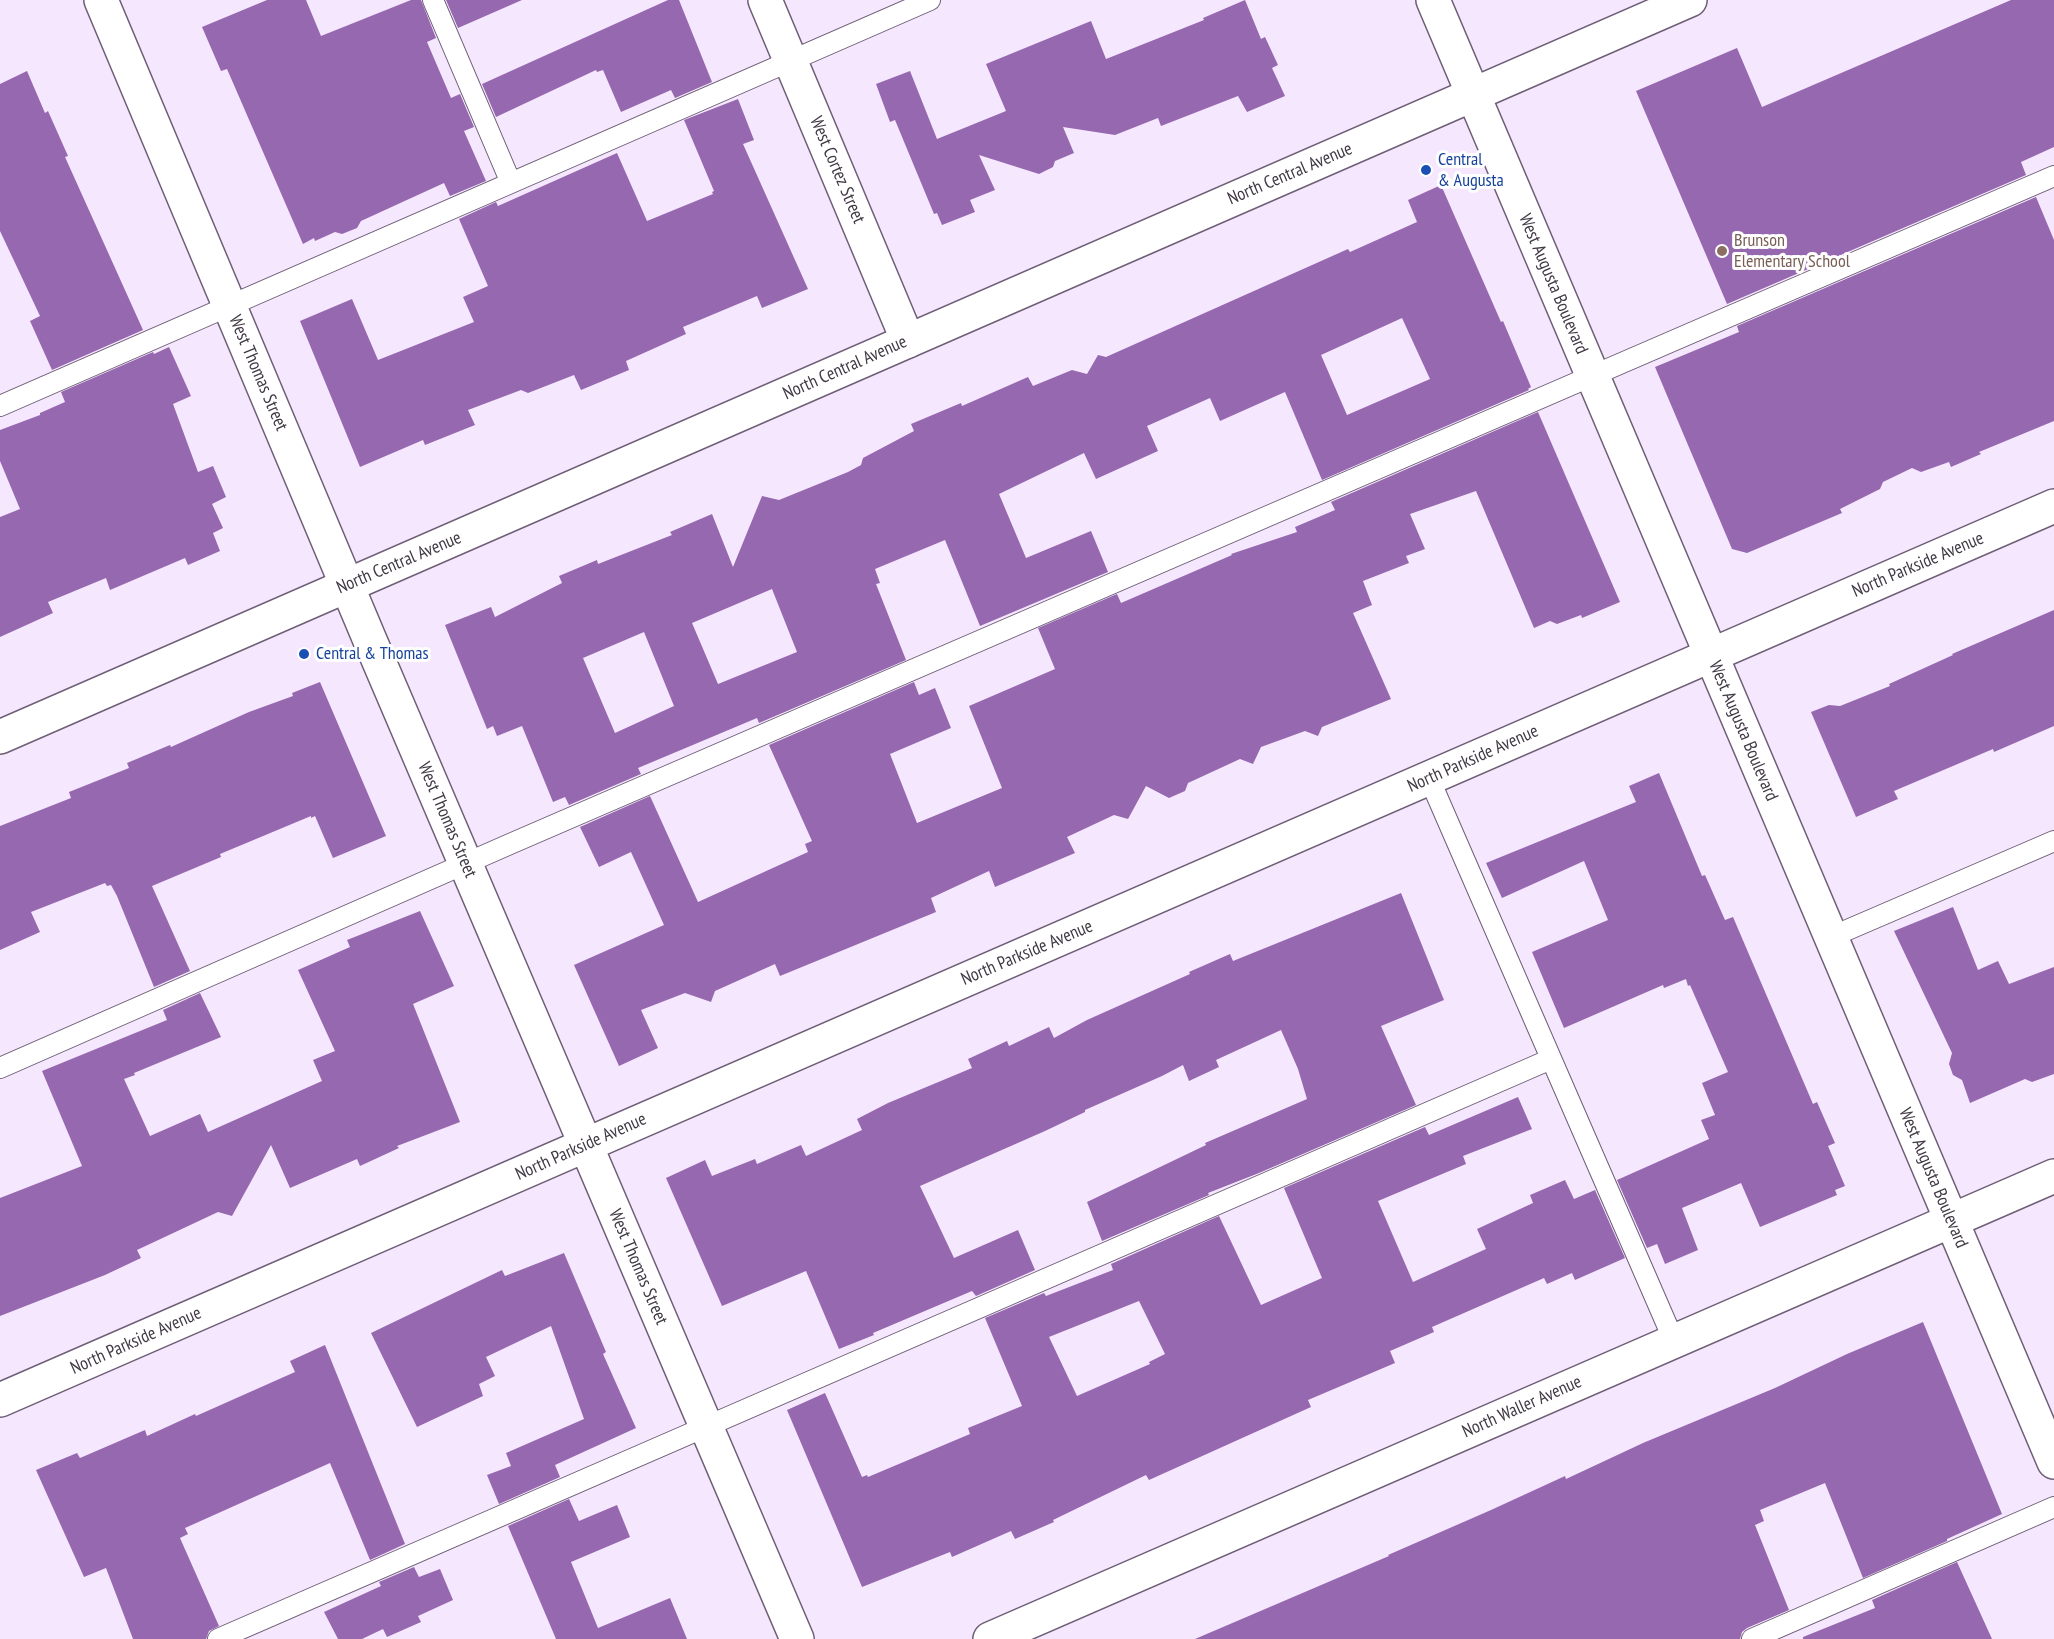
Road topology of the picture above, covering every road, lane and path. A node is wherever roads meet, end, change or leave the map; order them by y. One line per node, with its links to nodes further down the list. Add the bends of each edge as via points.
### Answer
1 (101, 0): 11 (street, West Thomas Street)
2 (433, 0): 10 (lane)
3 (765, 0): 7 (street, West Cortez Street)
4 (930, 0): 7 (lane)
5 (1433, 0): 8 (street, West Augusta Boulevard)
6 (1690, 0): 8 (street, North Central Avenue)
7 (791, 61): 10 (lane); 12 (street, West Cortez Street)
8 (1473, 95): 12 (street, North Central Avenue); 13 (street, West Augusta Boulevard)
9 (2054, 176): 13 (lane)
10 (511, 183): 11 (lane)
11 (230, 306): 14 (lane); 16 (street, West Thomas Street)
12 (908, 341): 16 (street, North Central Avenue)
13 (1593, 377): 17 (street, West Augusta Boulevard); 21 (lane)
14 (0, 406)
15 (2054, 506): 17 (street, North Parkside Avenue)
16 (347, 585): 18 (street, North Central Avenue); 21 (street, West Thomas Street)
17 (1711, 656): 19 (street, North Parkside Avenue); 22 (street, West Augusta Boulevard)
18 (0, 737)
19 (1429, 778): 23 (lane); 25 (street, North Parkside Avenue)
20 (2054, 841): 22 (lane)
21 (466, 863): 24 (lane); 25 (street, West Thomas Street)
22 (1831, 937): 27 (street, West Augusta Boulevard)
23 (1551, 1059): 28 (lane); 30 (lane)
24 (0, 1068)
25 (585, 1145): 29 (street, North Parkside Avenue); 30 (street, West Thomas Street)
26 (2054, 1176): 27 (street, North Waller Avenue)
27 (1952, 1220): 28 (street, North Waller Avenue); 31 (street, West Augusta Boulevard)
28 (1674, 1341): 35 (street, North Waller Avenue)
29 (0, 1400)
30 (706, 1426): 33 (lane); 34 (street, West Thomas Street)
31 (2054, 1462)
32 (2054, 1507): 36 (lane)
33 (218, 1639)
34 (797, 1639)
35 (990, 1639)
36 (1752, 1639)

